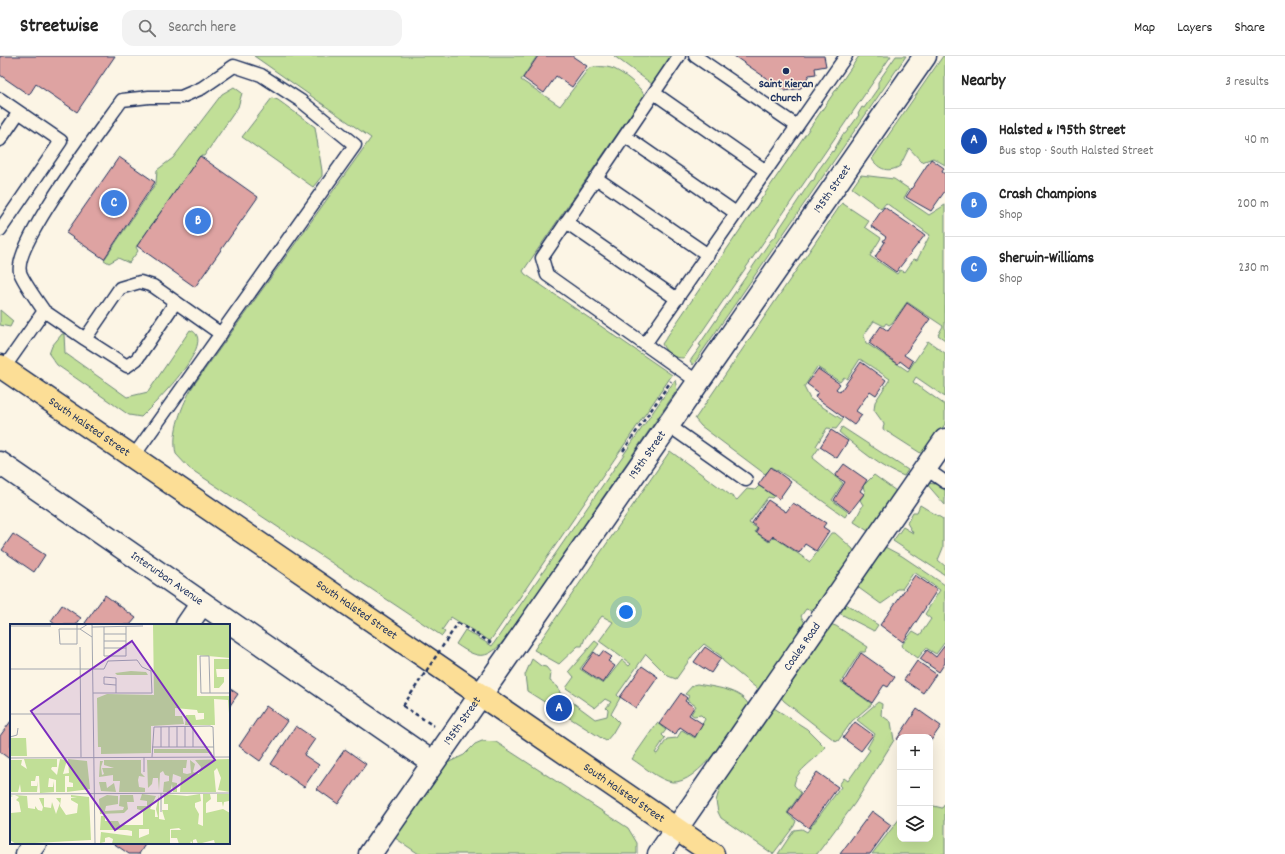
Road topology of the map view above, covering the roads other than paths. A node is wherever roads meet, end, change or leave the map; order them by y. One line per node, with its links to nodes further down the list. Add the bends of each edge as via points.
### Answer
1 (679, 56): 5 (lane)
2 (695, 56): 8 (lane)
3 (846, 56): 8 (lane)
4 (925, 56): 24 (street, 195th Street)
5 (654, 93): 9 (lane); 11 (lane)
6 (0, 99): 7 (lane)
7 (19, 112): 10 (lane); 15 (lane, via 61,141)
8 (797, 126): 11 (lane)
9 (624, 136): 12 (lane); 13 (lane)
10 (0, 140)
11 (766, 171): 13 (lane)
12 (596, 178): 14 (lane); 16 (lane)
13 (736, 213): 16 (lane)
14 (566, 222): 17 (lane); 22 (lane, via 542,258 546,275)
15 (0, 230)
16 (708, 255): 17 (lane)
17 (677, 299): 22 (lane)
18 (175, 303): 20 (lane); 21 (lane, via 154,286 140,282 120,288); 21 (lane, via 137,359 127,366)
19 (44, 311): 20 (lane, via 20,271 21,256 48,204 122,100 150,96 181,97 202,88 234,66 261,75 301,101 355,145); 21 (lane); 23 (lane)
20 (221, 334): 27 (lane)
21 (85, 339)
22 (645, 344): 24 (lane)
23 (1, 369): 27 (main road, South Halsted Street)
24 (698, 382): 25 (street, 195th Street)
25 (668, 425): 30 (lane); 34 (street, 195th Street)
26 (945, 440): 29 (street, Coales Road)
27 (133, 457): 34 (main road, South Halsted Street)
28 (0, 463): 32 (street, Interurban Avenue)
29 (925, 468): 31 (lane); 36 (street, Coales Road)
30 (746, 480)
31 (945, 482)
32 (202, 603): 33 (street); 35 (street, Interurban Avenue)
33 (188, 624)
34 (480, 694): 35 (street, 195th Street); 36 (main road, South Halsted Street)
35 (432, 762): 39 (street, 195th Street)
36 (677, 829): 40 (street, Coales Road); 41 (main road, South Halsted Street)
37 (33, 844): 38 (street)
38 (27, 854)
39 (370, 854)
40 (659, 854)
41 (714, 854)

